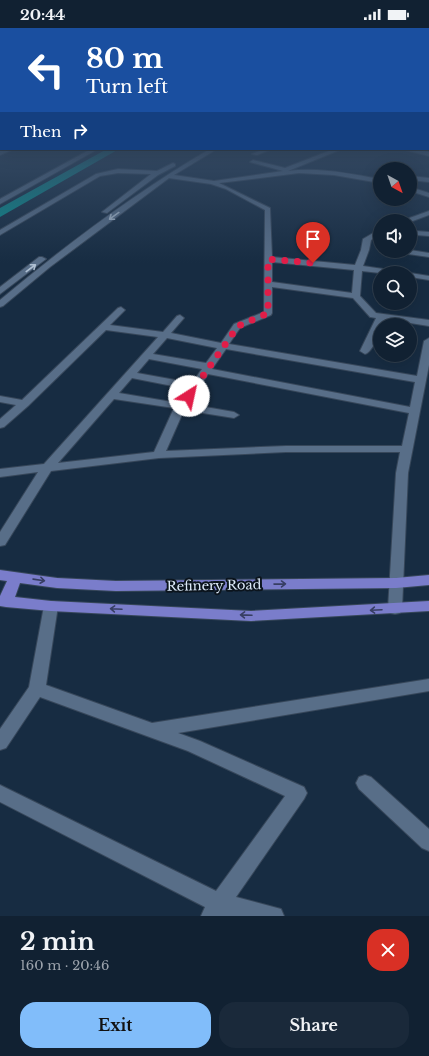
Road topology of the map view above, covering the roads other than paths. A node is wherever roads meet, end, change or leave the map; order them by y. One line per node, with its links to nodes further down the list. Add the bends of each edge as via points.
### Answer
1 (39, 180): 10 (street)
2 (89, 180): 14 (street)
3 (148, 180): 12 (street)
4 (162, 180): 29 (street, one-way to 29)
5 (201, 180): 7 (street)
6 (228, 180): 7 (street)
7 (212, 182): 21 (street, via 268,209)
8 (417, 191): 9 (street)
9 (429, 195)
10 (0, 202)
11 (429, 213): 13 (street)
12 (99, 217)
13 (417, 217)
14 (0, 233)
15 (419, 233): 16 (street)
16 (429, 234)
17 (373, 235): 22 (street, via 367,239)
18 (417, 253): 20 (street)
19 (48, 255): 27 (street, one-way to 19)
20 (429, 255)
21 (268, 259): 22 (street); 26 (street)
22 (358, 268): 23 (street); 28 (street)
23 (373, 270)
24 (417, 276): 25 (street)
25 (429, 278)
26 (267, 284): 28 (street); 37 (street, via 268,313 238,326)
27 (0, 291)
28 (356, 296): 31 (street, via 373,315)
29 (0, 304)
30 (121, 310): 34 (street)
31 (382, 316): 33 (street); 38 (street)
32 (180, 318): 35 (street)
33 (429, 323)
34 (103, 327): 35 (street); 46 (street)
35 (165, 335): 37 (street); 39 (street)
36 (429, 341): 42 (street)
37 (224, 346): 40 (street); 42 (street)
38 (365, 351)
39 (146, 356): 40 (street); 41 (street)
40 (208, 369): 43 (street); 48 (street)
41 (129, 374): 43 (street); 44 (street)
42 (424, 383): 48 (street)
43 (196, 387): 47 (street)
44 (111, 394): 47 (street); 53 (street)
45 (0, 399): 46 (street)
46 (24, 404): 50 (street)
47 (182, 405): 49 (street); 52 (street)
48 (415, 411): 51 (street)
49 (234, 415)
50 (0, 425)
51 (407, 449): 52 (street, via 286,449); 59 (street, via 402,473)
52 (159, 454): 53 (street)
53 (46, 469): 54 (street); 55 (street)
54 (0, 473)
55 (0, 542)
56 (0, 575): 57 (main road, Refinery Road)
57 (15, 577): 59 (main road, Refinery Road, one-way to 59, via 57,583 116,586); 60 (main road)
58 (429, 580): 59 (main road, Refinery Road)
59 (396, 583): 63 (street)
60 (3, 601): 61 (main road, Refinery Road)
61 (52, 606): 63 (main road, Refinery Road, one-way to 61, via 252,616); 65 (street)
62 (429, 606): 63 (main road, Refinery Road)
63 (395, 609)
64 (429, 685): 66 (street)
65 (37, 689): 66 (street); 67 (street)
66 (152, 730): 71 (street, via 298,793)
67 (0, 743)
68 (365, 783): 70 (street)
69 (0, 793): 71 (street)
70 (429, 842)
71 (216, 910): 72 (street)
72 (274, 916)

